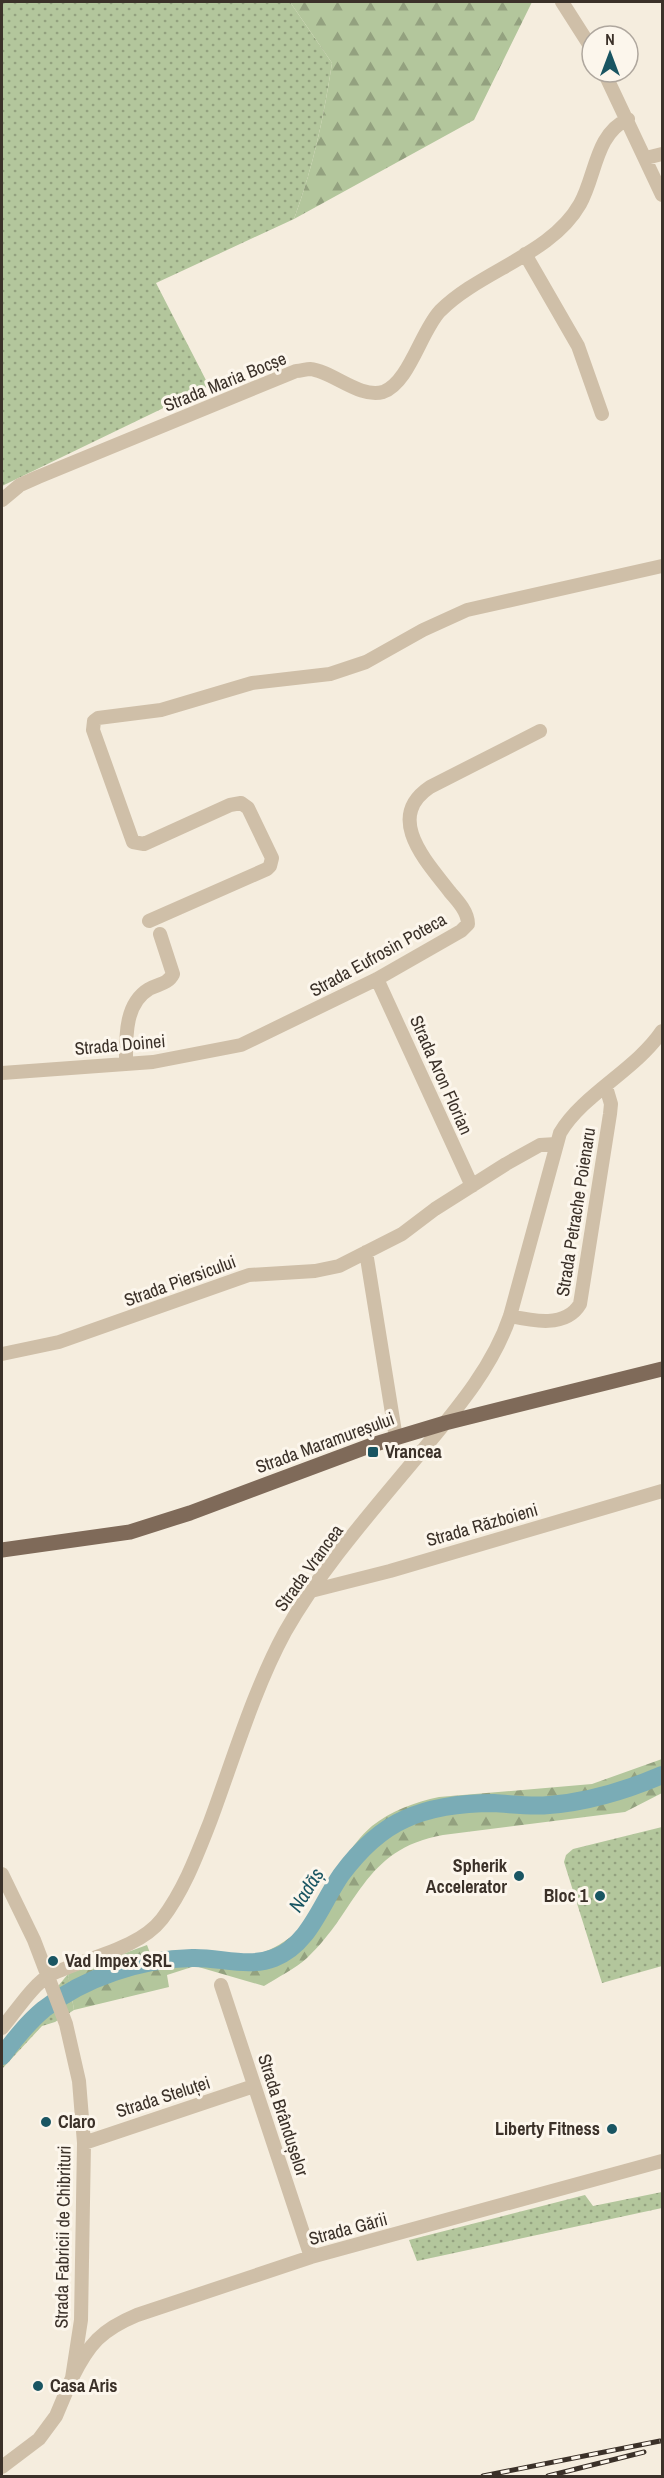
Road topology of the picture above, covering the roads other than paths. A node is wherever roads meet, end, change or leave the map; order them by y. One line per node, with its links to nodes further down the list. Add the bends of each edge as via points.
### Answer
1 (565, 2): 2 (street)
2 (580, 28)
3 (610, 84): 4 (street)
4 (628, 119): 6 (street); 8 (street, Strada Maria Bocșe, via 609,133 580,203 565,224)
5 (663, 154): 6 (street)
6 (646, 158): 7 (street)
7 (663, 195)
8 (525, 254): 9 (street, via 578,346); 10 (street, Strada Maria Bocșe, via 468,287 437,314 400,379 385,391 371,393 311,369 296,371 38,477)
9 (602, 414)
10 (2, 500)
11 (663, 566): 13 (street, via 467,610 366,662 330,674 252,682 161,710 98,718 93,730 133,842 144,844 241,803 248,808 272,858 267,869)
12 (540, 731): 15 (street, Strada Eufrosin Poteca, via 430,787 412,805 411,833 466,914 468,924)
13 (149, 921)
14 (160, 934): 18 (street, via 173,975 143,994 134,1008 126,1030)
15 (377, 979): 17 (street, Strada Eufrosin Poteca); 22 (street, Strada Aron Florian)
16 (663, 1031): 20 (street)
17 (241, 1045): 18 (street, Strada Doinei)
18 (126, 1064): 19 (street, Strada Doinei)
19 (2, 1073)
20 (606, 1087): 21 (street, via 565,1124); 24 (street, Strada Petrache Poienaru, via 610,1114 580,1304 572,1313 549,1321)
21 (556, 1144): 22 (street, Strada Piersicului, via 540,1145); 24 (street)
22 (472, 1186): 23 (street, Strada Piersicului, via 402,1234)
23 (366, 1252): 25 (street, Strada Piersicului, via 324,1269 249,1275 59,1342); 29 (street)
24 (510, 1316): 27 (street, via 493,1358)
25 (2, 1354)
26 (663, 1369): 27 (main road, Strada Maramureșului)
27 (452, 1421): 28 (main road, Strada Maramureșului)
28 (430, 1432): 29 (main road, Strada Maramureșului); 32 (street, Strada Vrancea)
29 (396, 1438): 31 (main road, Strada Maramureșului, via 190,1514 130,1532)
30 (663, 1491): 32 (street, Strada Războieni)
31 (2, 1550)
32 (311, 1591): 34 (street, Strada Vrancea, via 264,1677 195,1861 163,1918 151,1932)
33 (2, 1874): 34 (street, Strada Fabricii de Chibrituri)
34 (50, 1979): 36 (street, Strada Vrancea); 38 (street, Strada Fabricii de Chibrituri, via 76,2063)
35 (221, 1985): 37 (street, Strada Brândușelor)
36 (2, 2028)
37 (254, 2086): 38 (street, Strada Steluței); 40 (street, Strada Brândușelor)
38 (84, 2143): 41 (street, Strada Fabricii de Chibrituri, via 81,2320)
39 (663, 2162): 40 (street, Strada Gării)
40 (311, 2257): 41 (street, Strada Gării, via 118,2323 90,2346)
41 (72, 2378): 42 (street, Strada Fabricii de Chibrituri, via 63,2403 44,2433 32,2447)
42 (2, 2467)

